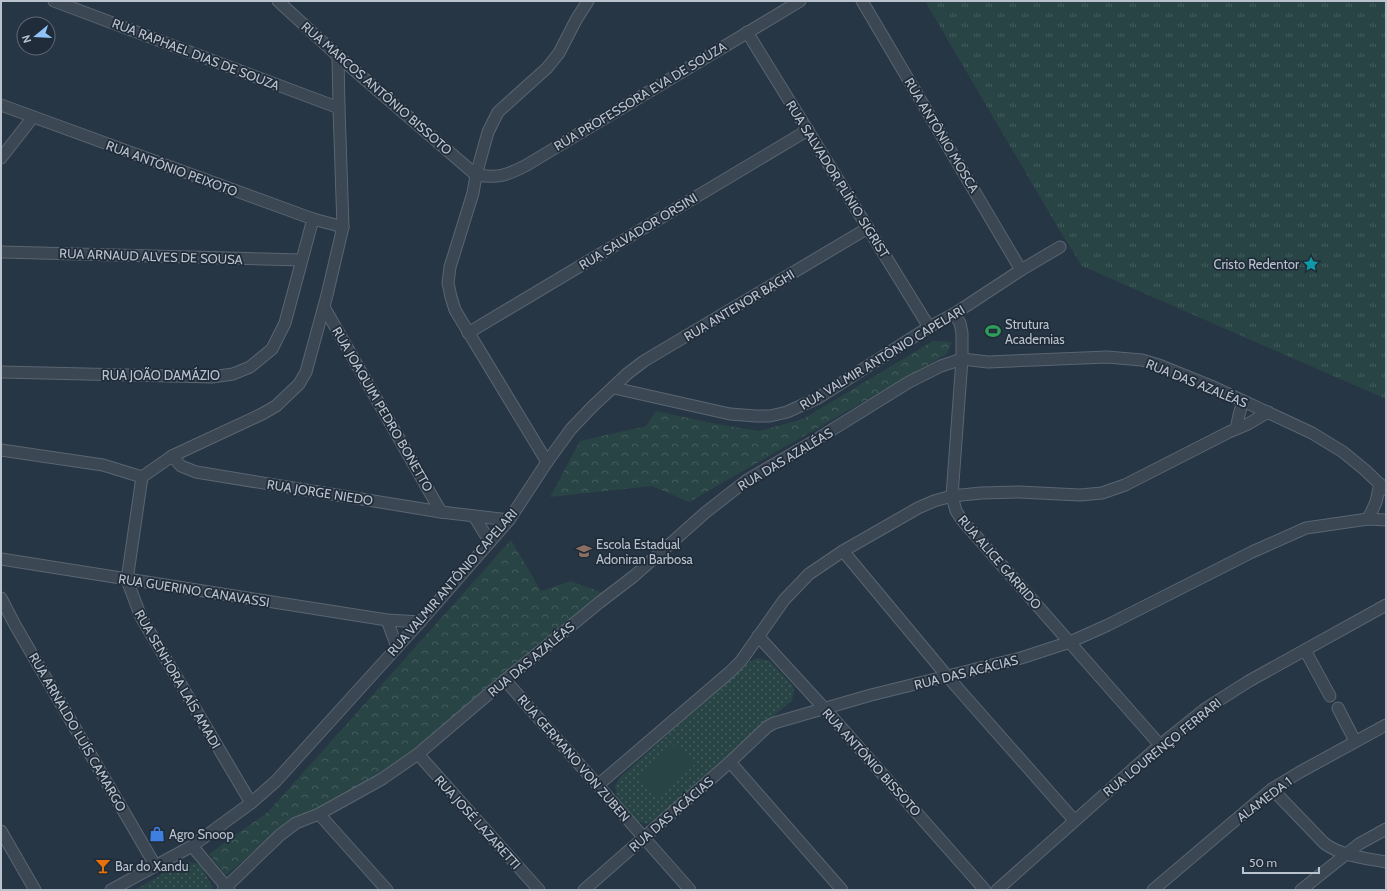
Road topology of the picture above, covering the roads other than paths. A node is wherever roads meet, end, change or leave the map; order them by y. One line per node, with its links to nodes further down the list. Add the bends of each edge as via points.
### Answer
1 (54, 1): 9 (street, RUA RAPHAEL DIAS DE SOUZA)
2 (278, 1): 7 (street, RUA MARCOS ANTÔNIO BISSOTO)
3 (588, 1): 13 (street, via 559,53 547,68 498,112 488,132)
4 (800, 1): 6 (street, RUA PROFESSORA EVA DE SOUZA)
5 (862, 1): 20 (street, RUA ANTÔNIO MOSCA)
6 (747, 32): 11 (street, RUA SALVADOR PLÍNIO SIGRIST); 13 (street, RUA PROFESSORA EVA DE SOUZA, via 510,174 493,178)
7 (338, 56): 9 (street); 13 (street, RUA MARCOS ANTÔNIO BISSOTO)
8 (1, 105): 10 (street, RUA ANTÔNIO PEIXOTO)
9 (338, 108): 15 (street)
10 (33, 117): 12 (street); 14 (street, RUA ANTÔNIO PEIXOTO)
11 (808, 130): 16 (street, RUA SALVADOR PLÍNIO SIGRIST); 24 (street, RUA SALVADOR ORSINI)
12 (1, 158)
13 (476, 175): 24 (street, via 450,267 448,283 455,310)
14 (313, 219): 15 (street, RUA ANTÔNIO PEIXOTO); 19 (street, RUA JOÃO DAMÁZIO)
15 (343, 227): 21 (street)
16 (868, 228): 23 (street, RUA SALVADOR PLÍNIO SIGRIST); 27 (street, RUA ANTENOR BAGHI, via 644,361)
17 (1060, 247): 20 (street, RUA VALMIR ANTÔNIO CAPELARI)
18 (1, 252): 19 (street, RUA ARNAUD ALVES DE SOUSA)
19 (301, 260): 26 (street, RUA JOÃO DAMÁZIO, via 285,323 272,349 250,368 232,374 195,377)
20 (1021, 270): 22 (street, RUA VALMIR ANTÔNIO CAPELARI)
21 (324, 307): 32 (street, via 306,372 288,395 262,414); 37 (street, RUA JOAQUIM PEDRO BONETTO)
22 (954, 314): 23 (street, RUA VALMIR ANTÔNIO CAPELARI); 25 (street, RUA ALICE GARRIDO, via 960,323 962,333)
23 (929, 327): 27 (street, RUA VALMIR ANTÔNIO CAPELARI, via 818,398 774,415 730,414)
24 (468, 333): 33 (street)
25 (962, 359): 28 (street, RUA DAS AZALÉAS, via 988,362 1107,357 1142,360); 36 (street, RUA ALICE GARRIDO); 55 (street, RUA DAS AZALÉAS, via 941,366 910,382 747,480 706,512 634,576)
26 (1, 372)
27 (614, 388): 33 (street, RUA VALMIR ANTÔNIO CAPELARI, via 571,429)
28 (1243, 401): 29 (street, RUA DAS AZALÉAS); 30 (street)
29 (1268, 412): 30 (street); 35 (street, RUA DAS AZALÉAS, via 1312,433 1343,452)
30 (1236, 429): 36 (street, via 1125,485 1102,492 1080,495 1019,492)
31 (1, 450): 34 (street, via 103,465)
32 (172, 456): 34 (street); 37 (street, RUA JORGE NIEDO, via 181,466 196,472)
33 (547, 462): 40 (street, RUA VALMIR ANTÔNIO CAPELARI)
34 (142, 477): 45 (street, RUA SENHORA LAÍS AMADI)
35 (1383, 487): 39 (street)
36 (952, 496): 43 (street, via 918,508); 51 (street, RUA ALICE GARRIDO, via 956,511 962,520)
37 (442, 512): 38 (street, RUA JORGE NIEDO)
38 (474, 516): 40 (street, RUA JORGE NIEDO); 42 (street)
39 (1368, 518): 41 (street, RUA DAS ACÁCIAS); 51 (street, RUA DAS ACÁCIAS, via 1306,528)
40 (509, 520): 42 (street, RUA VALMIR ANTÔNIO CAPELARI)
41 (1386, 520)
42 (490, 542): 49 (street, RUA VALMIR ANTÔNIO CAPELARI)
43 (843, 551): 50 (street, via 809,574 784,600); 54 (street)
44 (1, 559): 45 (street, RUA GUERINO CANAVASSI)
45 (127, 580): 48 (street, RUA GUERINO CANAVASSI); 66 (street, RUA SENHORA LAÍS AMADI, via 141,617)
46 (1, 598): 75 (street, RUA ARNALDO LUÍS CAMARGO)
47 (1386, 605): 53 (street, RUA LOURENÇO FERRARI)
48 (386, 620): 49 (street, RUA GUERINO CANAVASSI); 52 (street)
49 (420, 622): 52 (street, RUA VALMIR ANTÔNIO CAPELARI)
50 (758, 636): 57 (street, RUA ANTÔNIO BISSOTO); 64 (street, via 730,672)
51 (1070, 642): 54 (street, RUA DAS ACÁCIAS, via 1021,658); 61 (street, RUA ALICE GARRIDO)
52 (397, 647): 66 (street, RUA VALMIR ANTÔNIO CAPELARI, via 276,781)
53 (1305, 650): 56 (street); 61 (street, RUA LOURENÇO FERRARI, via 1248,680)
54 (947, 676): 57 (street, RUA DAS ACÁCIAS); 68 (street)
55 (505, 680): 62 (street, RUA DAS AZALÉAS); 64 (street, RUA GERMANO VON ZUBEN)
56 (1330, 696)
57 (824, 708): 63 (street, RUA DAS ACÁCIAS, via 774,723); 84 (street, RUA ANTÔNIO BISSOTO)
58 (1338, 708): 60 (street)
59 (1386, 725): 60 (street, ALAMEDA 1)
60 (1355, 741): 65 (street, ALAMEDA 1)
61 (1160, 745): 68 (street, RUA LOURENÇO FERRARI)
62 (418, 754): 67 (street, RUA DAS AZALÉAS, via 382,779); 80 (street, RUA JOSÉ LAZARETTI)
63 (730, 762): 71 (street, RUA DAS ACÁCIAS); 83 (street)
64 (598, 785): 71 (street, RUA GERMANO VON ZUBEN)
65 (1272, 789): 73 (street, via 1324,843); 86 (street, ALAMEDA 1)
66 (251, 803): 72 (street, RUA VALMIR ANTÔNIO CAPELARI)
67 (319, 814): 76 (street, RUA DAS AZALÉAS, via 296,823 280,835); 79 (street)
68 (1074, 820): 85 (street, RUA LOURENÇO FERRARI)
69 (1386, 829): 73 (street)
70 (1, 831): 77 (street)
71 (643, 837): 81 (street, RUA DAS ACÁCIAS); 82 (street, RUA GERMANO VON ZUBEN)
72 (192, 846): 75 (street, RUA VALMIR ANTÔNIO CAPELARI); 76 (street)
73 (1345, 854): 74 (street); 87 (street)
74 (1386, 862)
75 (155, 865): 78 (street, RUA VALMIR ANTÔNIO CAPELARI)
76 (226, 889)
77 (35, 890)
78 (111, 890)
79 (387, 890)
80 (539, 890)
81 (584, 890)
82 (690, 890)
83 (842, 890)
84 (985, 890)
85 (997, 890)
86 (1153, 890)
87 (1301, 890)

